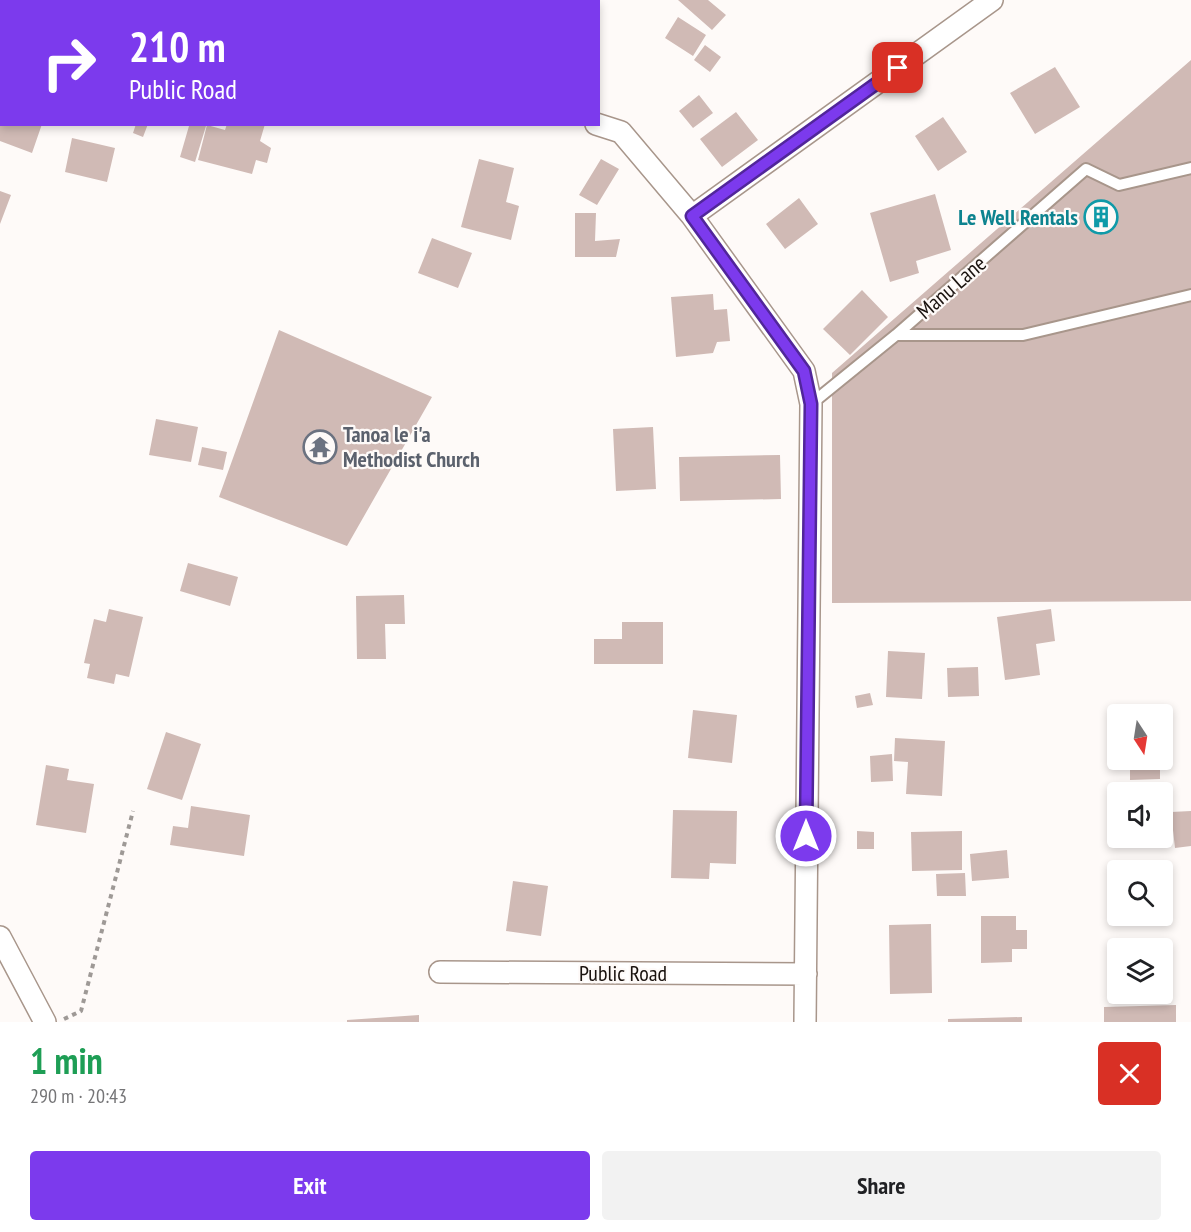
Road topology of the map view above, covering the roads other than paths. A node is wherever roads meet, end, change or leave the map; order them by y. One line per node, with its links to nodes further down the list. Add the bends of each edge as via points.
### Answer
1 (992, 0): 4 (street)
2 (600, 125): 4 (street, via 621,132)
3 (1191, 168): 6 (lane, Manu Lane, via 1119,186 1086,169)
4 (692, 216): 7 (street, via 804,371)
5 (1191, 295): 6 (lane, Manu Lane, via 1023,336)
6 (896, 335): 7 (lane, Manu Lane)
7 (811, 404): 10 (street)
8 (0, 937): 11 (street)
9 (440, 972): 10 (street, Public Road)
10 (806, 974): 12 (street)
11 (45, 1022)
12 (805, 1022)

